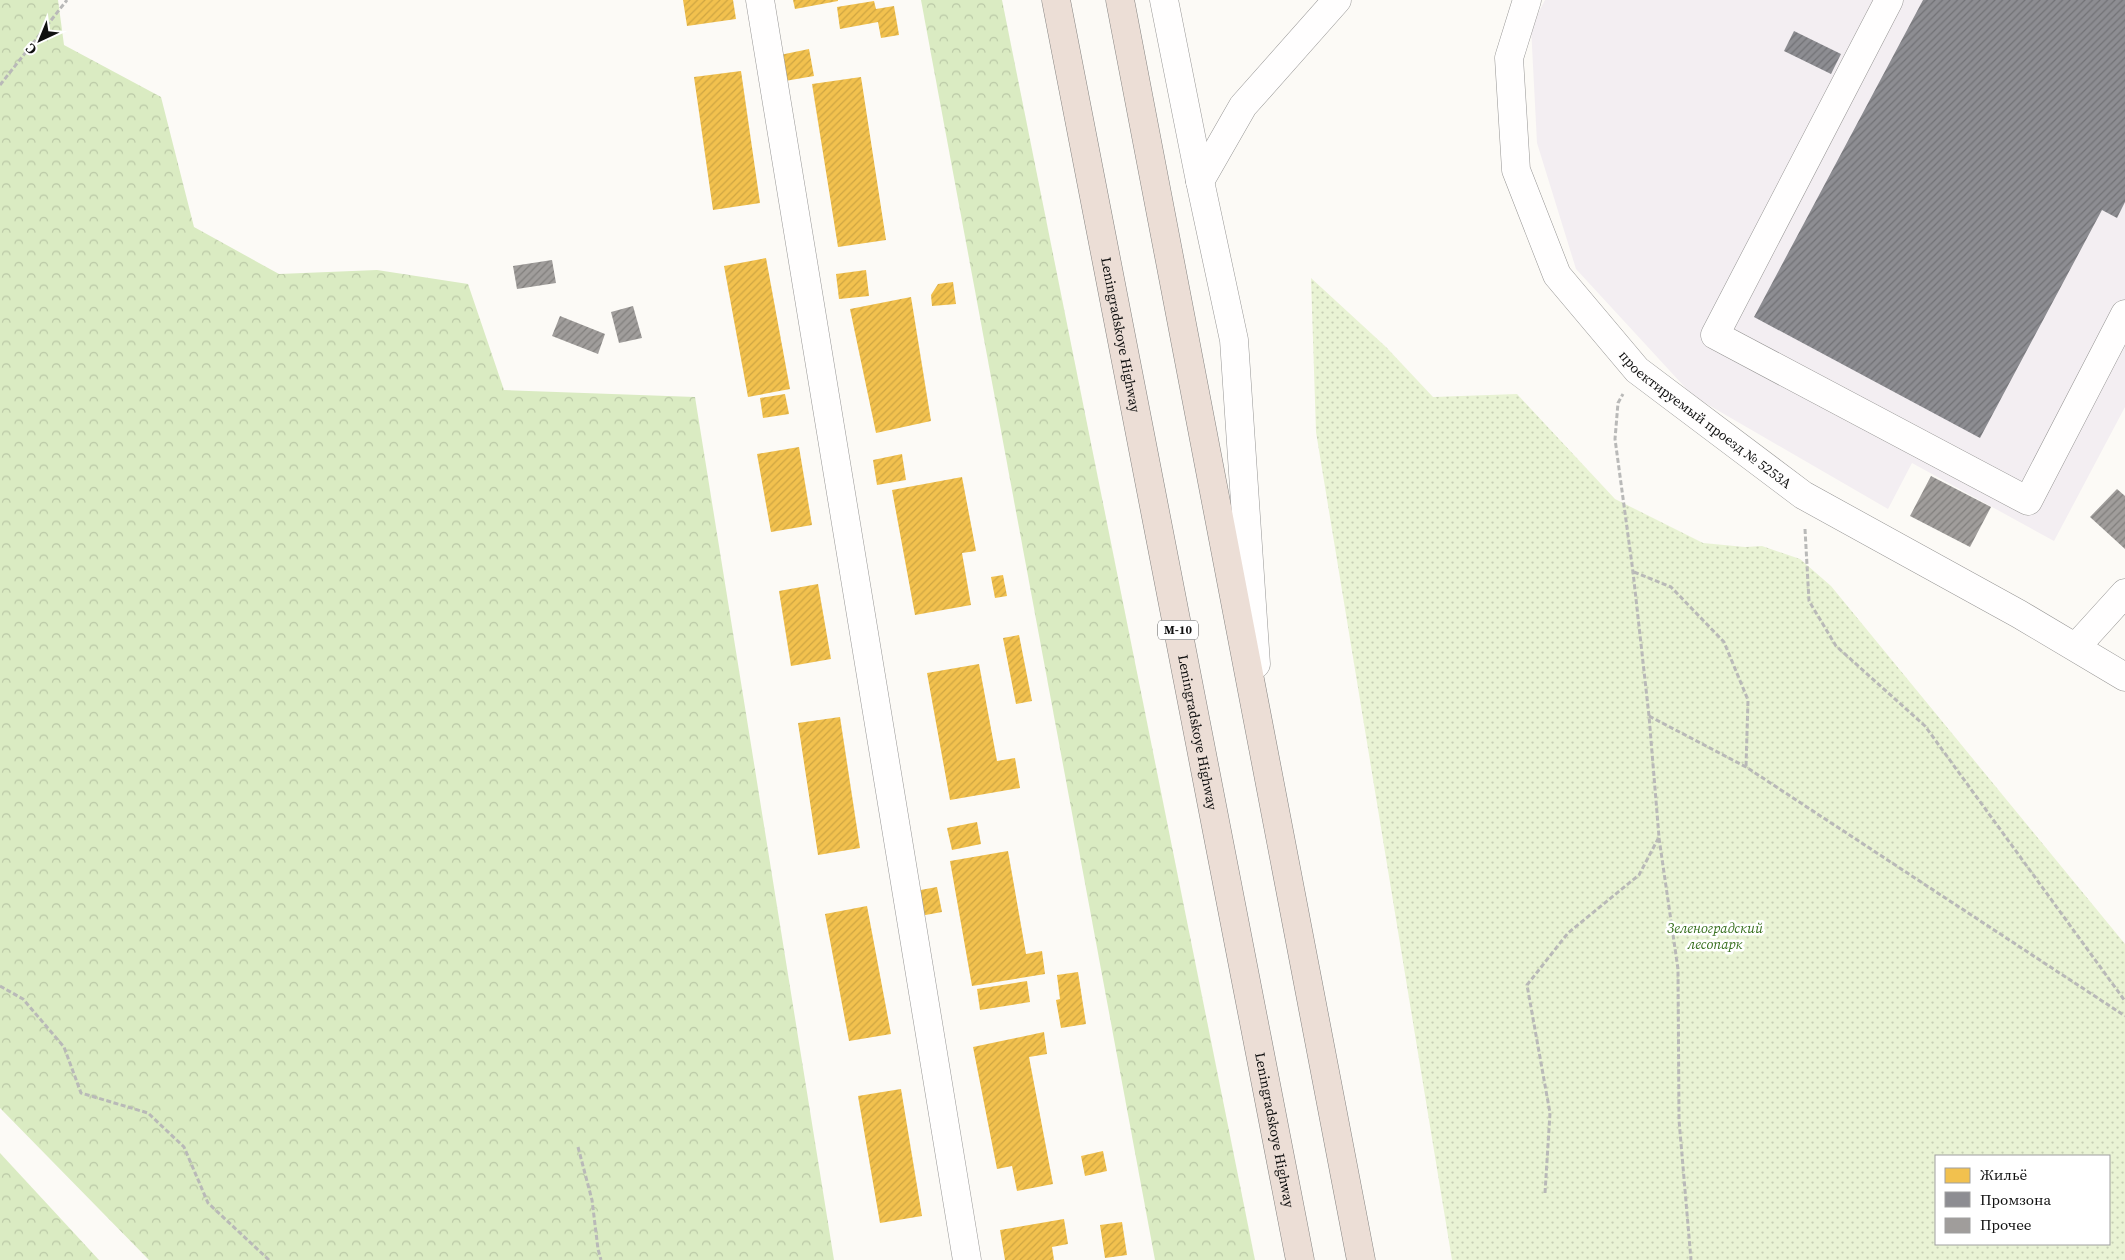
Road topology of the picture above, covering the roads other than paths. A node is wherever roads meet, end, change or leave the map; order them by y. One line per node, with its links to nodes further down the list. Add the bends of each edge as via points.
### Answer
1 (760, 0): 14 (lane)
2 (1056, 0): 15 (highway, Leningradskoye Highway / М-10)
3 (1120, 0): 13 (highway)
4 (1164, 0): 8 (lane)
5 (1337, 0): 8 (lane, via 1243,106)
6 (1527, 0): 11 (lane, проектируемый проезд № 5253А, via 1509,58 1516,170 1557,275 1637,370 1803,495)
7 (1890, 0): 9 (lane, via 1715,335 2028,501)
8 (1200, 181): 13 (lane, via 1234,340)
9 (2125, 314)
10 (2125, 592): 11 (lane)
11 (2076, 647): 12 (lane, проектируемый проезд № 5253А)
12 (2125, 677)
13 (1261, 730): 16 (highway)
14 (967, 1260)
15 (1300, 1260)
16 (1361, 1260)

